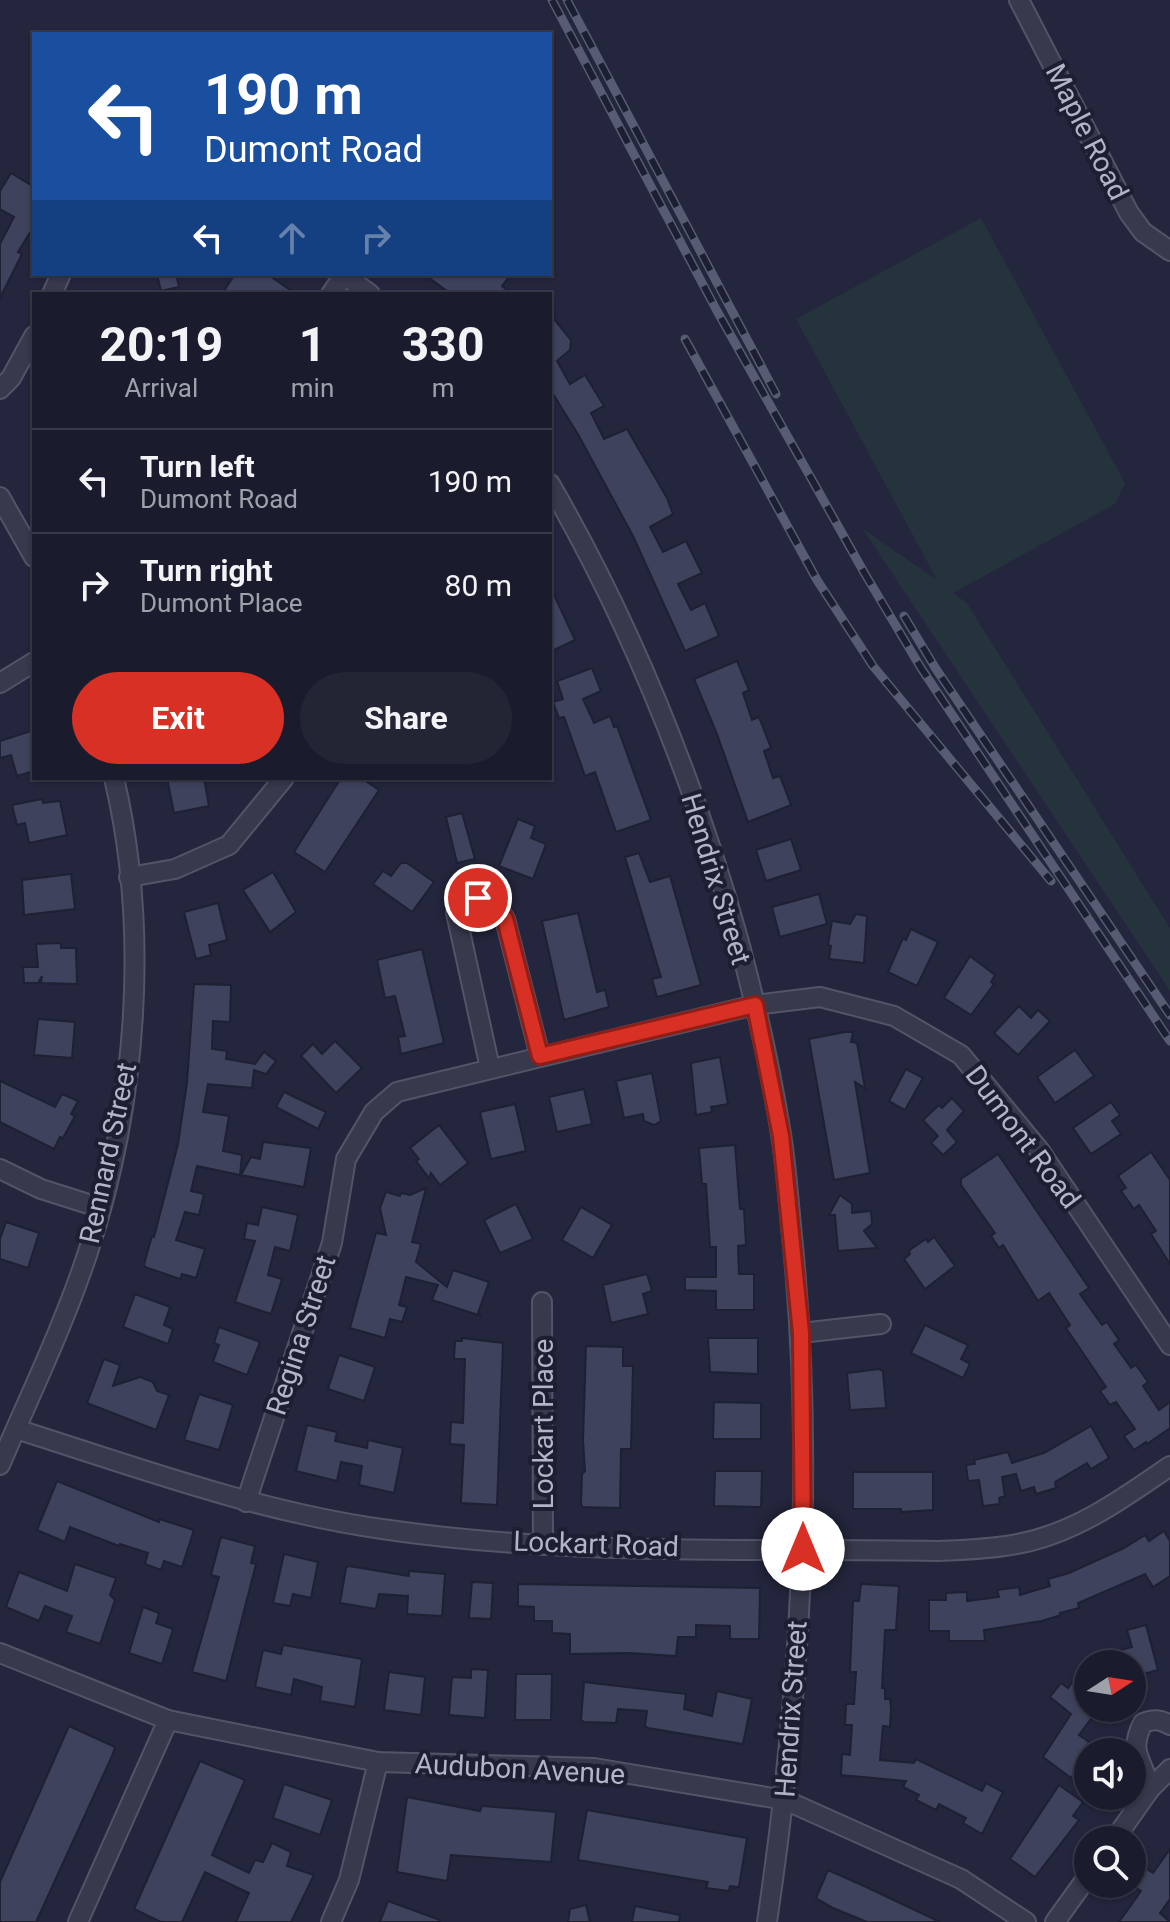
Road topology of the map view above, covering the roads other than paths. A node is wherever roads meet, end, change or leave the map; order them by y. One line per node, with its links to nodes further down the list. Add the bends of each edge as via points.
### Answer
1 (1019, 0): 2 (street, Maple Road, via 1129,213 1143,232)
2 (1170, 251)
3 (346, 276): 4 (street)
4 (367, 292)
5 (32, 340): 6 (street)
6 (0, 389)
7 (552, 493): 15 (street, Hendrix Street, via 616,610 671,737)
8 (0, 497): 9 (street)
9 (32, 553)
10 (32, 663): 11 (street)
11 (0, 683)
12 (114, 780): 14 (street, Rennard Street)
13 (282, 780): 14 (street, via 229,845 175,869)
14 (129, 877): 20 (street, Rennard Street, via 132,1033 123,1109)
15 (755, 1005): 16 (street, Dumont Road); 23 (street, Hendrix Street, via 781,1136); 24 (street, Dumont Road, via 820,997 847,1002 894,1016 961,1055 1040,1151)
16 (540, 1056): 17 (street, Dumont Road); 17 (street, via 505,919 495,904 478,898 462,903 456,913)
17 (490, 1068): 18 (street, Dumont Road, via 397,1092 374,1112)
18 (345, 1165): 28 (street, Regina Street, via 332,1243)
19 (0, 1169): 20 (street)
20 (101, 1208): 25 (street, Rennard Street, via 63,1319)
21 (542, 1302): 29 (street, Lockart Place)
22 (881, 1324): 23 (street)
23 (801, 1333): 30 (street, Hendrix Street)
24 (1170, 1345)
25 (16, 1429): 26 (street, Rennard Street); 28 (street, Lockart Road)
26 (0, 1465)
27 (1170, 1466): 30 (street, Lockart Road, via 1071,1527 1020,1544 937,1551)
28 (246, 1502): 29 (street, Lockart Road, via 382,1529)
29 (543, 1545): 30 (street, Lockart Road)
30 (803, 1549): 37 (street, Hendrix Street)
31 (0, 1653): 32 (street, Audubon Avenue)
32 (168, 1720): 34 (street, Audubon Avenue); 40 (street)
33 (1170, 1725): 36 (street, via 1152,1720 1143,1723 1136,1736 1135,1752)
34 (378, 1762): 37 (street, Audubon Avenue, via 594,1768); 41 (street, via 349,1880)
35 (1170, 1769): 36 (street)
36 (1150, 1789): 38 (street)
37 (785, 1800): 42 (street, Hendrix Street); 43 (street, Audubon Avenue, via 961,1879)
38 (1124, 1826)
39 (1074, 1896): 44 (street)
40 (78, 1922)
41 (331, 1922)
42 (767, 1922)
43 (1026, 1922)
44 (1055, 1922)

